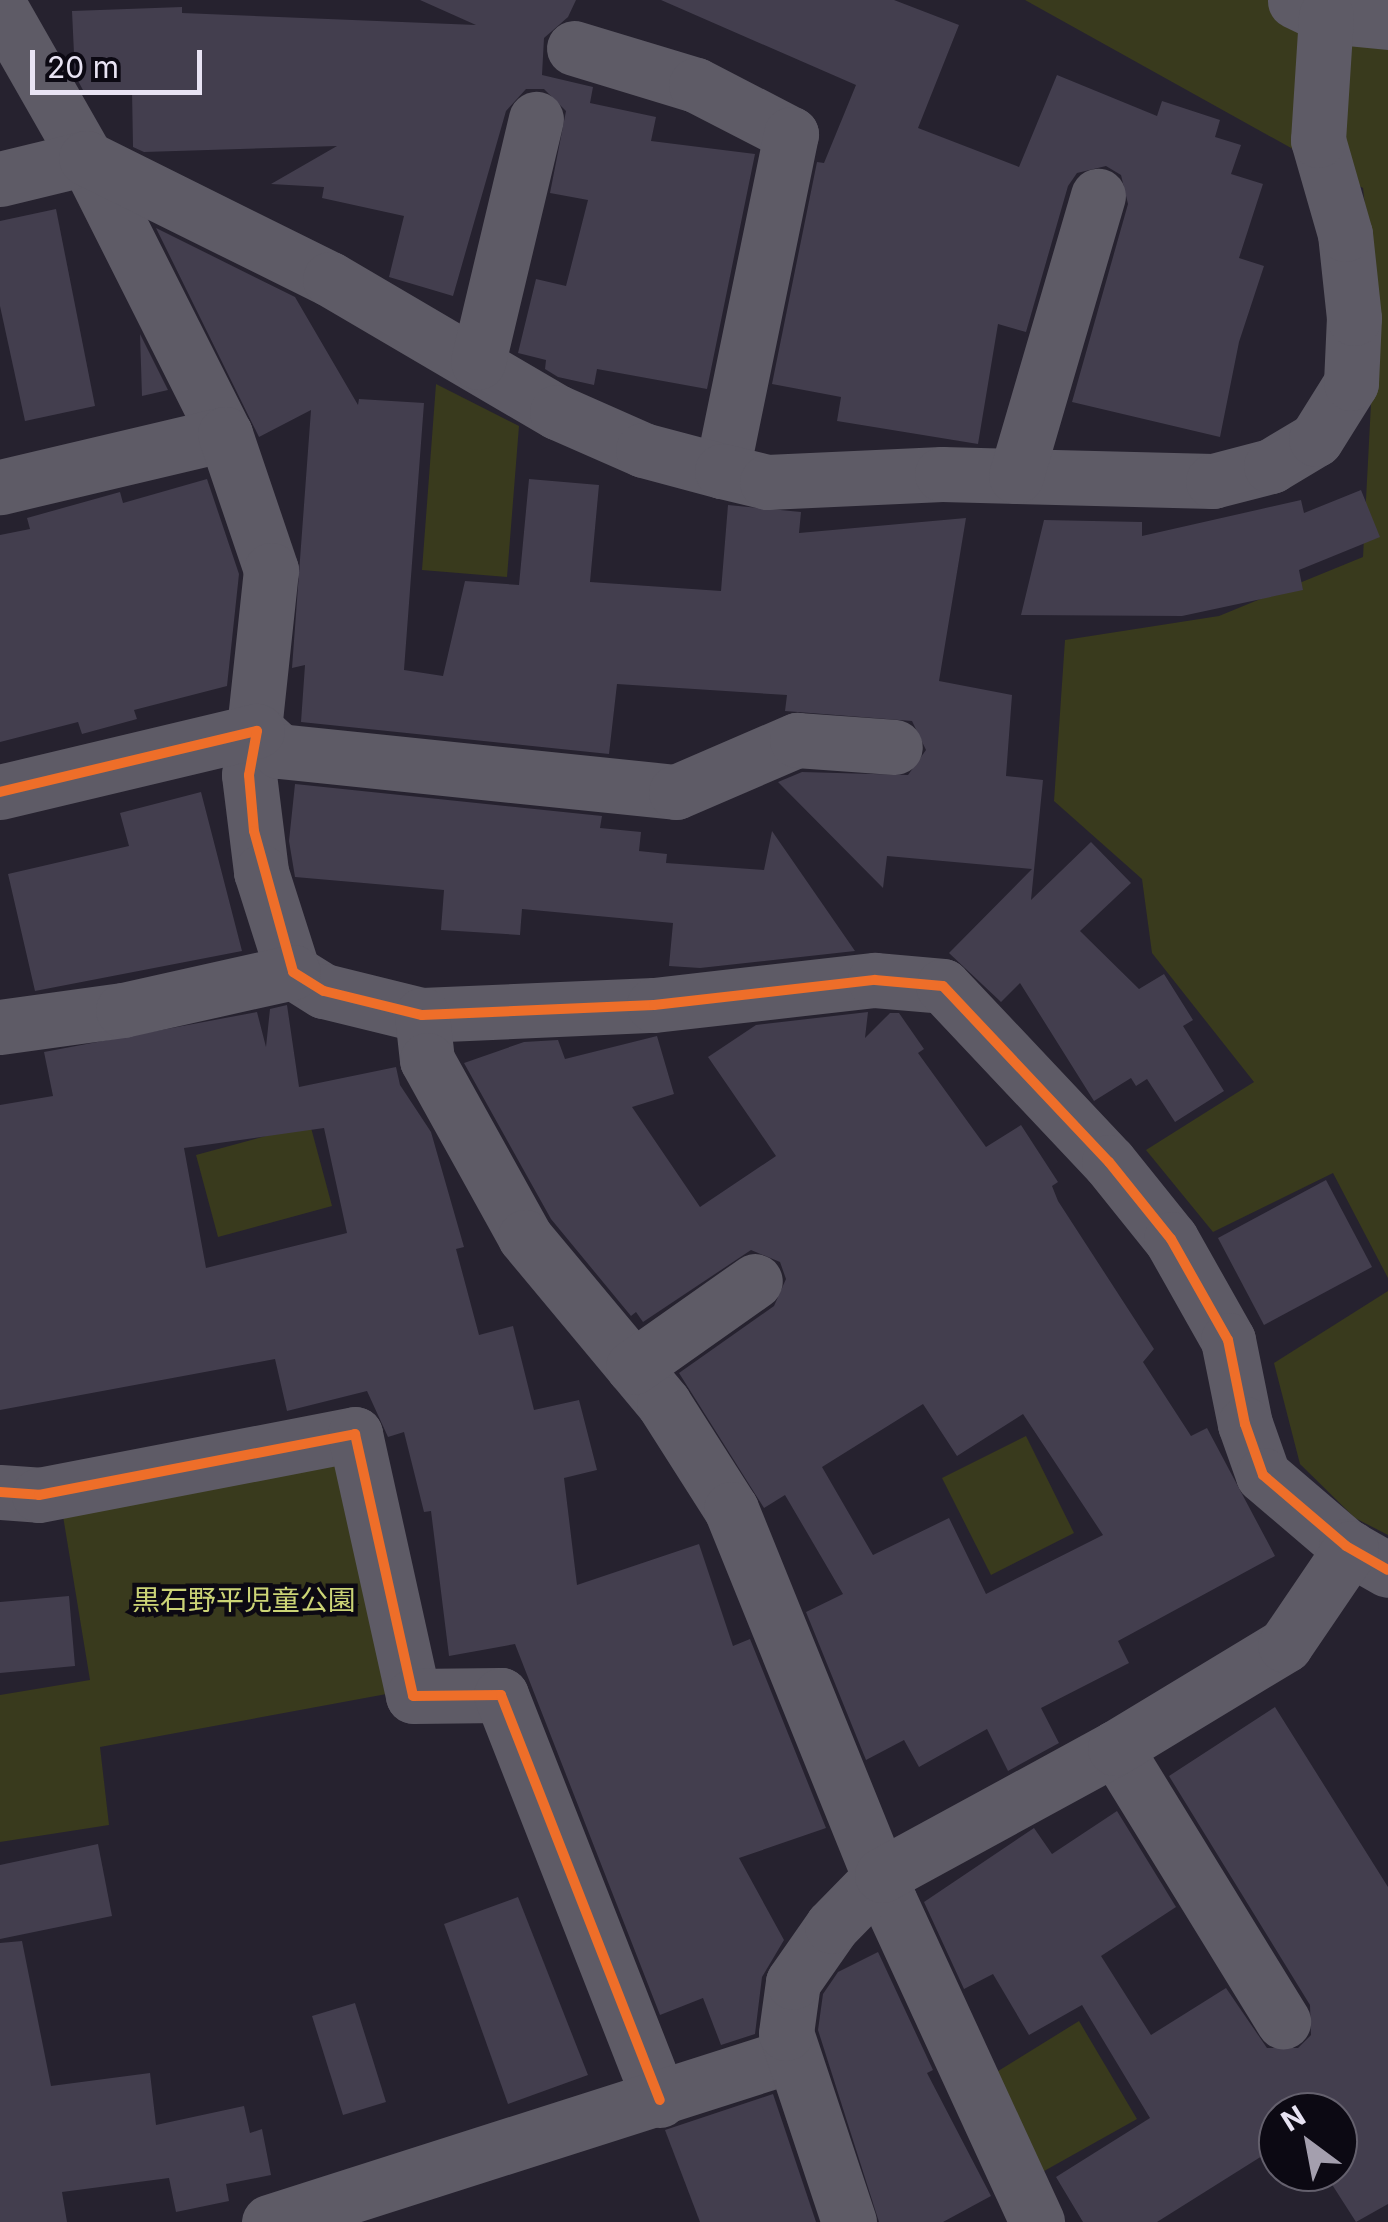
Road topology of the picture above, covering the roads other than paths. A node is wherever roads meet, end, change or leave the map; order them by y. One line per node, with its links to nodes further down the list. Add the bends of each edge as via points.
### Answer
1 (0, 6): 6 (street)
2 (1309, 8): 3 (street); 12 (street, via 1318,140 1345,234 1354,318 1351,383 1316,439 1271,466 1213,481)
3 (1388, 22)
4 (574, 48): 11 (street, via 696,85 791,134)
5 (536, 119): 9 (street)
6 (86, 158): 7 (street); 9 (street, via 330,278); 10 (street)
7 (0, 179)
8 (1098, 196): 12 (street)
9 (478, 362): 11 (street, via 557,412 642,450)
10 (225, 434): 13 (street); 14 (street, via 271,570)
11 (722, 471): 12 (street, via 767,482)
12 (1016, 476)
13 (0, 487)
14 (257, 730): 15 (street, via 279,751 676,792 797,740); 16 (street); 17 (street, via 249,775 254,830)
15 (895, 746)
16 (0, 792)
17 (293, 972): 18 (street, via 324,991); 19 (street, via 123,1010)
18 (422, 1014): 21 (street, via 428,1060 525,1237); 23 (street, via 654,1005 875,980 943,986 1109,1162 1171,1239 1228,1340 1264,1475)
19 (0, 1027)
20 (755, 1281): 21 (street)
21 (633, 1367): 25 (street, via 731,1510)
22 (0, 1492): 28 (street, via 39,1494 355,1434 413,1696 501,1694)
23 (1370, 1559): 24 (street, via 1285,1645)
24 (1114, 1748): 25 (street); 26 (street)
25 (882, 1875): 27 (street, via 832,1926 793,1982 786,2034); 31 (street)
26 (1282, 2022)
27 (792, 2055): 28 (street); 30 (street)
28 (660, 2100): 29 (street)
29 (269, 2222)
30 (849, 2222)
31 (1037, 2222)

